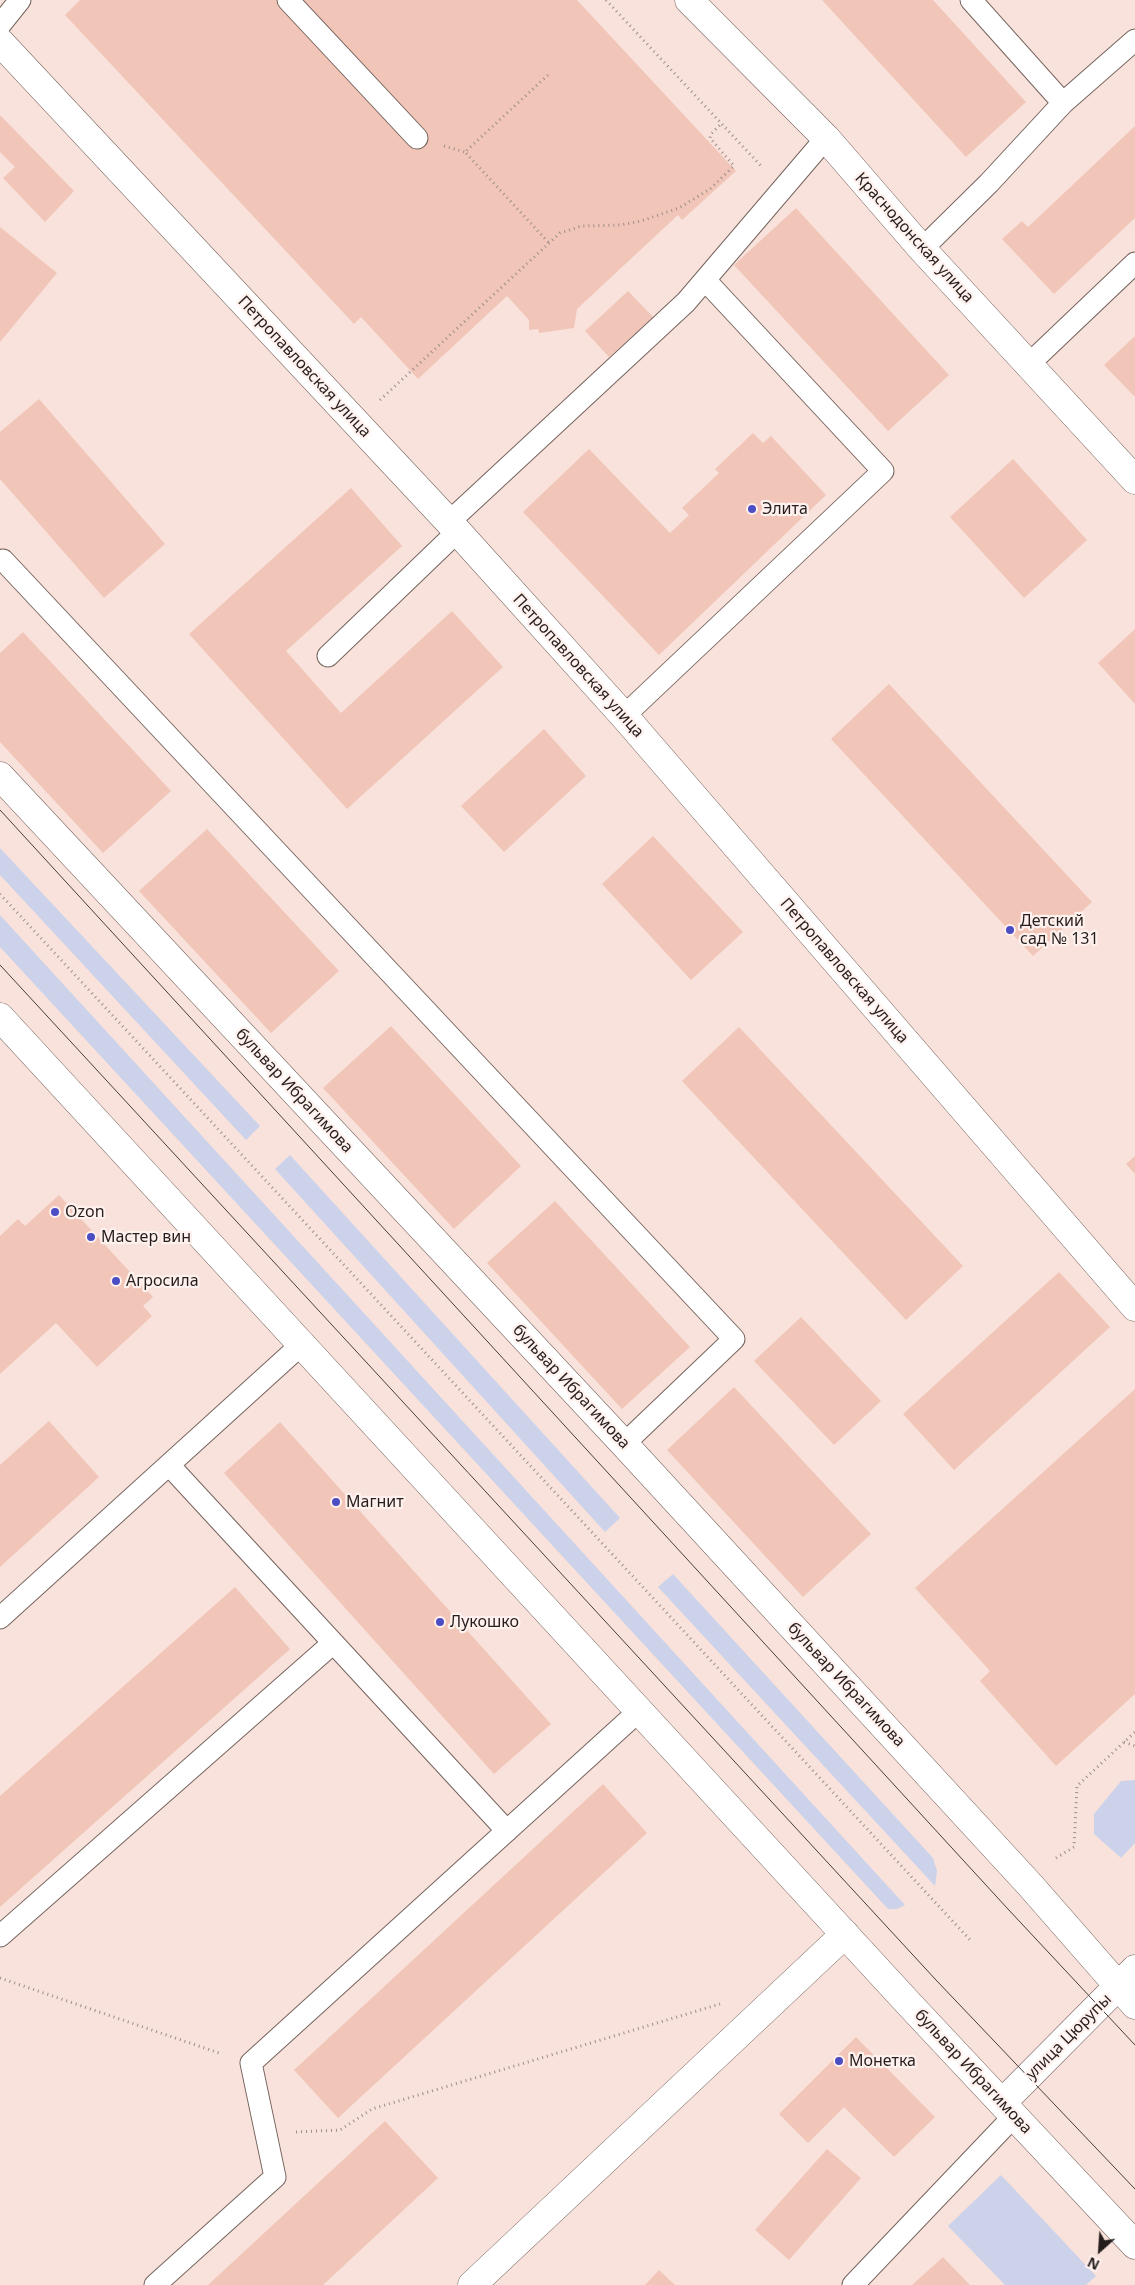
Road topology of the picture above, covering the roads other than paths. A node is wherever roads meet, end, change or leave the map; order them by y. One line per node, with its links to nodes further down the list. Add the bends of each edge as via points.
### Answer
1 (20, 0): 5 (lane)
2 (689, 0): 10 (main road, Краснодонская улица)
3 (971, 0): 8 (lane)
4 (298, 4): 9 (lane)
5 (0, 25)
6 (1135, 40): 8 (lane)
7 (0, 42): 16 (main road, Петропавловская улица)
8 (1063, 103): 11 (lane)
9 (417, 138)
10 (826, 138): 11 (main road, Краснодонская улица); 13 (lane)
11 (922, 249): 14 (main road, Краснодонская улица)
12 (1135, 264): 14 (lane)
13 (706, 281): 16 (lane); 19 (lane, via 883,471)
14 (1029, 364): 15 (main road, Краснодонская улица)
15 (1135, 480)
16 (453, 527): 18 (lane); 19 (main road, Петропавловская улица)
17 (4, 560): 24 (lane, via 734,1339)
18 (328, 656)
19 (624, 716): 22 (main road, Петропавловская улица)
20 (0, 776): 24 (main road, бульвар Ибрагимова)
21 (0, 1016): 23 (main road, бульвар Ибрагимова)
22 (1135, 1307)
23 (302, 1344): 25 (lane); 28 (main road, бульвар Ибрагимова)
24 (624, 1444): 32 (main road, бульвар Ибрагимова, via 1030,1885)
25 (169, 1465): 26 (lane); 27 (lane)
26 (0, 1618)
27 (332, 1644): 29 (lane); 31 (lane)
28 (640, 1710): 29 (lane); 30 (main road, бульвар Ибрагимова)
29 (507, 1831): 35 (lane, via 251,2063 275,2177)
30 (846, 1934): 33 (main road, бульвар Ибрагимова); 36 (main road)
31 (0, 1936)
32 (1130, 1987): 33 (main road, улица Цюрупы)
33 (1008, 2109): 34 (main road, бульвар Ибрагимова); 37 (lane)
34 (1135, 2244)
35 (155, 2285)
36 (472, 2285)
37 (853, 2285)

